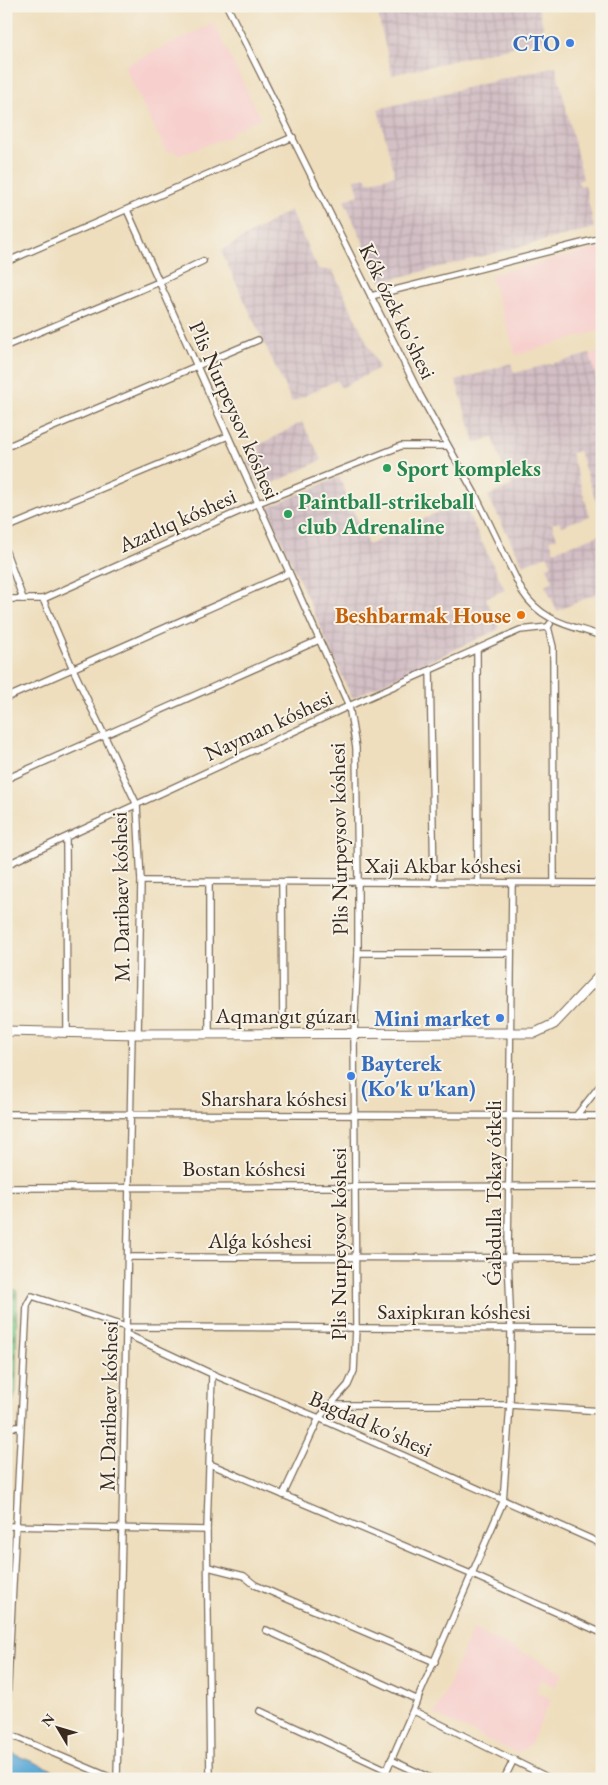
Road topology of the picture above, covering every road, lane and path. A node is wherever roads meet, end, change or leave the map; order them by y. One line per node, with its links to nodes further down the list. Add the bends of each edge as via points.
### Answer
1 (227, 6): 2 (street, Kók ózek ko'shesi)
2 (293, 137): 3 (street); 8 (street, Kók ózek ko'shesi)
3 (127, 210): 6 (street); 7 (street, Plis Nurpeysov kóshesi)
4 (602, 238): 8 (street)
5 (203, 261): 7 (street)
6 (6, 262)
7 (159, 282): 10 (street); 11 (street, Plis Nurpeysov kóshesi)
8 (371, 296): 13 (street, Kók ózek ko'shesi)
9 (258, 340): 11 (street)
10 (6, 346)
11 (196, 368): 12 (street, Plis Nurpeysov kóshesi); 14 (street)
12 (228, 436): 15 (street, Plis Nurpeysov kóshesi); 16 (street)
13 (447, 446): 15 (street, Azatlıq kóshesi, via 401,446); 22 (street, Kók ózek ko'shesi, via 475,494 522,591 531,605)
14 (6, 447)
15 (258, 503): 18 (street, Plis Nurpeysov kóshesi); 21 (street, Azatlıq kóshesi)
16 (6, 528)
17 (6, 552): 20 (street)
18 (289, 573): 25 (street, Plis Nurpeysov kóshesi); 27 (street)
19 (6, 598): 20 (street, Azatlıq kóshesi)
20 (23, 598): 21 (street, Azatlıq kóshesi)
21 (43, 598): 27 (street, M. Daribaev kóshesi)
22 (553, 620): 23 (street); 24 (street)
23 (548, 627): 26 (street, Nayman kóshesi, via 520,630); 43 (street, via 553,646)
24 (602, 636)
25 (319, 640): 30 (street, Plis Nurpeysov kóshesi); 31 (street)
26 (477, 650): 28 (street, Nayman kóshesi); 41 (street)
27 (73, 669): 29 (street); 31 (street, M. Daribaev kóshesi)
28 (430, 670): 30 (street, Nayman kóshesi); 40 (street)
29 (6, 698)
30 (349, 706): 33 (street, Nayman kóshesi); 39 (street, Plis Nurpeysov kóshesi, via 356,748)
31 (105, 737): 32 (street); 33 (street, M. Daribaev kóshesi)
32 (6, 779)
33 (137, 805): 34 (street, Nayman kóshesi); 36 (street, M. Daribaev kóshesi)
34 (66, 838): 35 (street, Nayman kóshesi); 49 (street)
35 (6, 865)
36 (141, 881): 37 (street, Xaji Akbar kóshesi); 50 (street, M. Daribaev kóshesi)
37 (209, 882): 38 (street, Xaji Akbar kóshesi); 51 (street)
38 (282, 882): 39 (street, Xaji Akbar kóshesi); 52 (street)
39 (358, 883): 40 (street, Xaji Akbar kóshesi); 45 (street, Plis Nurpeysov kóshesi)
40 (434, 883): 41 (street, Xaji Akbar kóshesi)
41 (478, 883): 42 (street, Xaji Akbar kóshesi)
42 (512, 883): 43 (street, Xaji Akbar kóshesi); 46 (street, Ǵabdulla Tokay ótkeli)
43 (554, 883): 44 (street, Xaji Akbar kóshesi)
44 (594, 883)
45 (358, 953): 46 (street); 53 (street, Plis Nurpeysov kóshesi)
46 (511, 953): 54 (street, Ǵabdulla Tokay ótkeli)
47 (602, 973): 54 (street, Aqmangıt gúzarı, via 554,1024 535,1033)
48 (6, 1031): 49 (street, Aqmangıt gúzarı)
49 (67, 1033): 50 (street, Aqmangıt gúzarı)
50 (135, 1034): 51 (street, Aqmangıt gúzarı); 57 (street, M. Daribaev kóshesi)
51 (209, 1034): 52 (street, Aqmangıt gúzarı)
52 (283, 1034): 53 (street, Aqmangıt gúzarı)
53 (354, 1034): 54 (street, Aqmangıt gúzarı); 58 (street, Plis Nurpeysov kóshesi)
54 (511, 1035): 61 (street, Ǵabdulla Tokay ótkeli)
55 (602, 1083): 59 (street)
56 (6, 1114): 57 (street, Sharshara kóshesi)
57 (131, 1115): 58 (street, Sharshara kóshesi); 62 (street, M. Daribaev kóshesi)
58 (356, 1116): 61 (street, Sharshara kóshesi); 63 (street, Plis Nurpeysov kóshesi)
59 (576, 1116): 60 (street, Sharshara kóshesi); 61 (street, Sharshara kóshesi)
60 (602, 1116)
61 (510, 1117): 64 (street, Ǵabdulla Tokay ótkeli)
62 (129, 1186): 63 (street, Bostan kóshesi); 66 (street, Bostan kóshesi); 67 (street, M. Daribaev kóshesi)
63 (355, 1186): 64 (street, Bostan kóshesi); 68 (street, Plis Nurpeysov kóshesi)
64 (509, 1186): 65 (street, Bostan kóshesi); 69 (street, Ǵabdulla Tokay ótkeli)
65 (602, 1186)
66 (6, 1188)
67 (128, 1257): 68 (street, Alǵa kóshesi); 71 (street, M. Daribaev kóshesi)
68 (356, 1258): 69 (street, Alǵa kóshesi); 72 (street, Plis Nurpeysov kóshesi)
69 (508, 1258): 70 (street, Alǵa kóshesi); 73 (street, Ǵabdulla Tokay ótkeli)
70 (602, 1258)
71 (126, 1327): 72 (street, Saxipkıran kóshesi); 75 (street, M. Daribaev kóshesi); 82 (street, Saxipkıran kóshesi, via 32,1296 27,1305)
72 (356, 1328): 73 (street, Saxipkıran kóshesi); 77 (street, Plis Nurpeysov kóshesi, via 354,1371 348,1385)
73 (511, 1329): 74 (street, Saxipkıran kóshesi); 78 (street, Ǵabdulla Tokay ótkeli)
74 (602, 1329)
75 (126, 1334): 76 (street, Bagdad ko'shesi); 88 (street, M. Daribaev kóshesi)
76 (212, 1374): 80 (street, Bagdad ko'shesi); 83 (street)
77 (331, 1405): 78 (street); 80 (street, Plis Nurpeysov kóshesi)
78 (510, 1405): 79 (street); 85 (street, Ǵabdulla Tokay ótkeli)
79 (602, 1411)
80 (319, 1418): 84 (street, Plis Nurpeysov kóshesi); 85 (street, Bagdad ko'shesi)
81 (6, 1427): 82 (street)
82 (20, 1427): 87 (street)
83 (210, 1464): 84 (street); 89 (street)
84 (283, 1495): 92 (street)
85 (504, 1502): 90 (street, Bagdad ko'shesi); 92 (street, Ǵabdulla Tokay ótkeli)
86 (6, 1526): 87 (street)
87 (14, 1526): 88 (street); 99 (street)
88 (124, 1529): 89 (street); 104 (street, M. Daribaev kóshesi)
89 (208, 1530): 91 (street)
90 (602, 1544)
91 (208, 1567): 95 (street, via 244,1576 255,1585); 105 (street)
92 (473, 1575): 94 (street); 95 (street, Ǵabdulla Tokay ótkeli)
93 (266, 1630): 96 (street)
94 (602, 1633)
95 (435, 1662): 96 (street, Ǵabdulla Tokay ótkeli)
96 (418, 1700): 98 (street, Ǵabdulla Tokay ótkeli)
97 (260, 1711): 103 (street)
98 (414, 1711): 101 (street); 102 (street, Ǵabdulla Tokay ótkeli)
99 (6, 1724)
100 (6, 1733): 104 (street)
101 (514, 1759): 108 (street); 109 (street)
102 (391, 1760): 103 (street, Ǵabdulla Tokay ótkeli); 107 (street)
103 (387, 1770): 106 (street, Ǵabdulla Tokay ótkeli)
104 (115, 1779)
105 (210, 1779)
106 (383, 1779)
107 (432, 1779)
108 (504, 1779)
109 (551, 1779)

